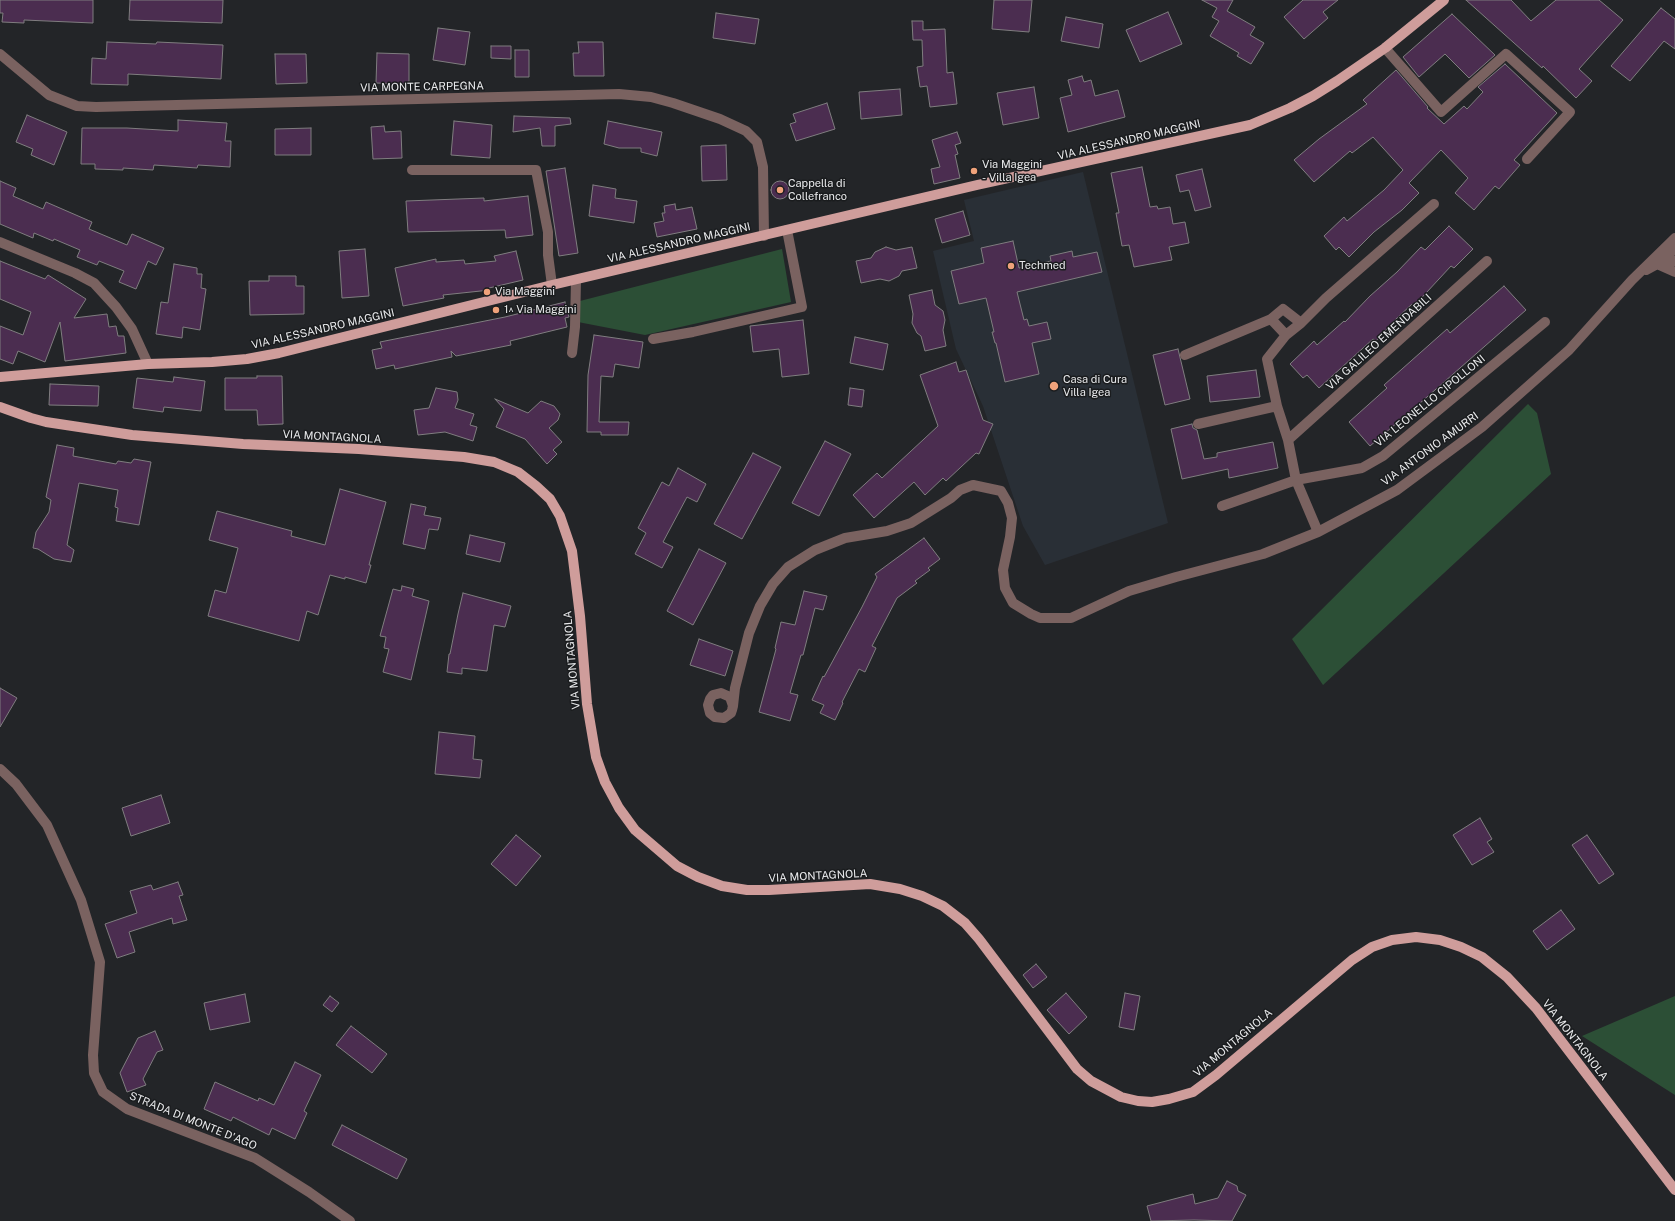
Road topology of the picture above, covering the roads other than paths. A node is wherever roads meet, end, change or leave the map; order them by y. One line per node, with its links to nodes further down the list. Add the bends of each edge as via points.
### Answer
1 (1444, 0): 2 (main road, VIA ALESSANDRO MAGGINI)
2 (1385, 48): 4 (street, via 1441,112 1506,54 1570,112); 7 (main road, VIA ALESSANDRO MAGGINI, via 1313,96 1250,125)
3 (0, 54): 8 (street, VIA MONTE CARPEGNA, via 49,95 77,106 90,107 619,94 651,97 720,119 746,131 757,142 763,167)
4 (1527, 159)
5 (412, 170): 17 (street, via 536,170 548,232)
6 (1434, 204): 20 (street)
7 (787, 230): 8 (main road, VIA ALESSANDRO MAGGINI); 22 (street, via 802,307)
8 (764, 236): 16 (main road, VIA ALESSANDRO MAGGINI)
9 (1675, 238): 14 (street, VIA ANTONIO AMURRI)
10 (0, 242): 25 (street, via 94,283 132,329)
11 (1675, 250): 14 (street, VIA ANTONIO AMURRI)
12 (1487, 261): 30 (street, VIA GALILEO EMENDABILI)
13 (1675, 261): 14 (street)
14 (1655, 262): 15 (street); 33 (street, VIA ANTONIO AMURRI, via 1639,274 1569,350 1482,427 1397,490)
15 (1675, 272)
16 (576, 280): 17 (main road, VIA ALESSANDRO MAGGINI); 23 (street)
17 (552, 285): 25 (main road, VIA ALESSANDRO MAGGINI, via 280,353 212,362)
18 (1271, 319): 20 (street, via 1283,309); 21 (street); 24 (street)
19 (1545, 322): 31 (street, VIA LEONELLO CIPOLLONI, via 1383,456 1362,468)
20 (1301, 323): 21 (street)
21 (1286, 335): 27 (street, via 1267,359)
22 (653, 339)
23 (572, 353)
24 (1185, 355)
25 (148, 364): 26 (main road, VIA ALESSANDRO MAGGINI)
26 (0, 377)
27 (1277, 406): 29 (street); 30 (street)
28 (0, 407): 38 (main road, VIA MONTAGNOLA, via 46,422 132,435 464,457 494,462 518,472 550,499 560,516 572,551 588,704 596,757 605,782 618,808 635,830 677,866 722,886 747,890 870,884 907,891 943,906 965,923 979,939 1077,1068 1091,1081 1120,1097 1138,1101 1152,1102 1193,1092 1352,960 1372,947 1392,940 1416,937 1447,942 1482,957 1507,976 1536,1008)
29 (1198, 424)
30 (1288, 440): 31 (street)
31 (1296, 480): 32 (street, VIA LEONELLO CIPOLLONI); 33 (street)
32 (1222, 506)
33 (1318, 532): 34 (street, VIA ANTONIO AMURRI, via 1263,554 1129,591 1072,618 1040,618 1013,603 1005,588 1003,570 1012,518 1008,502 1001,491 973,485 960,490 911,523 887,531 845,538 815,550 788,567 773,584 760,606 749,633)
34 (735, 688): 35 (street); 36 (street, VIA ANTONIO AMURRI)
35 (717, 694): 36 (street, via 726,694); 36 (street, via 710,698 708,705 710,713 715,717 728,716)
36 (733, 706)
37 (0, 769): 39 (street, STRADA DI MONTE D'AGO, via 16,784 47,824 81,900 100,962 93,1055 94,1074 103,1092 127,1109 255,1158)
38 (1675, 1190)
39 (350, 1221)

